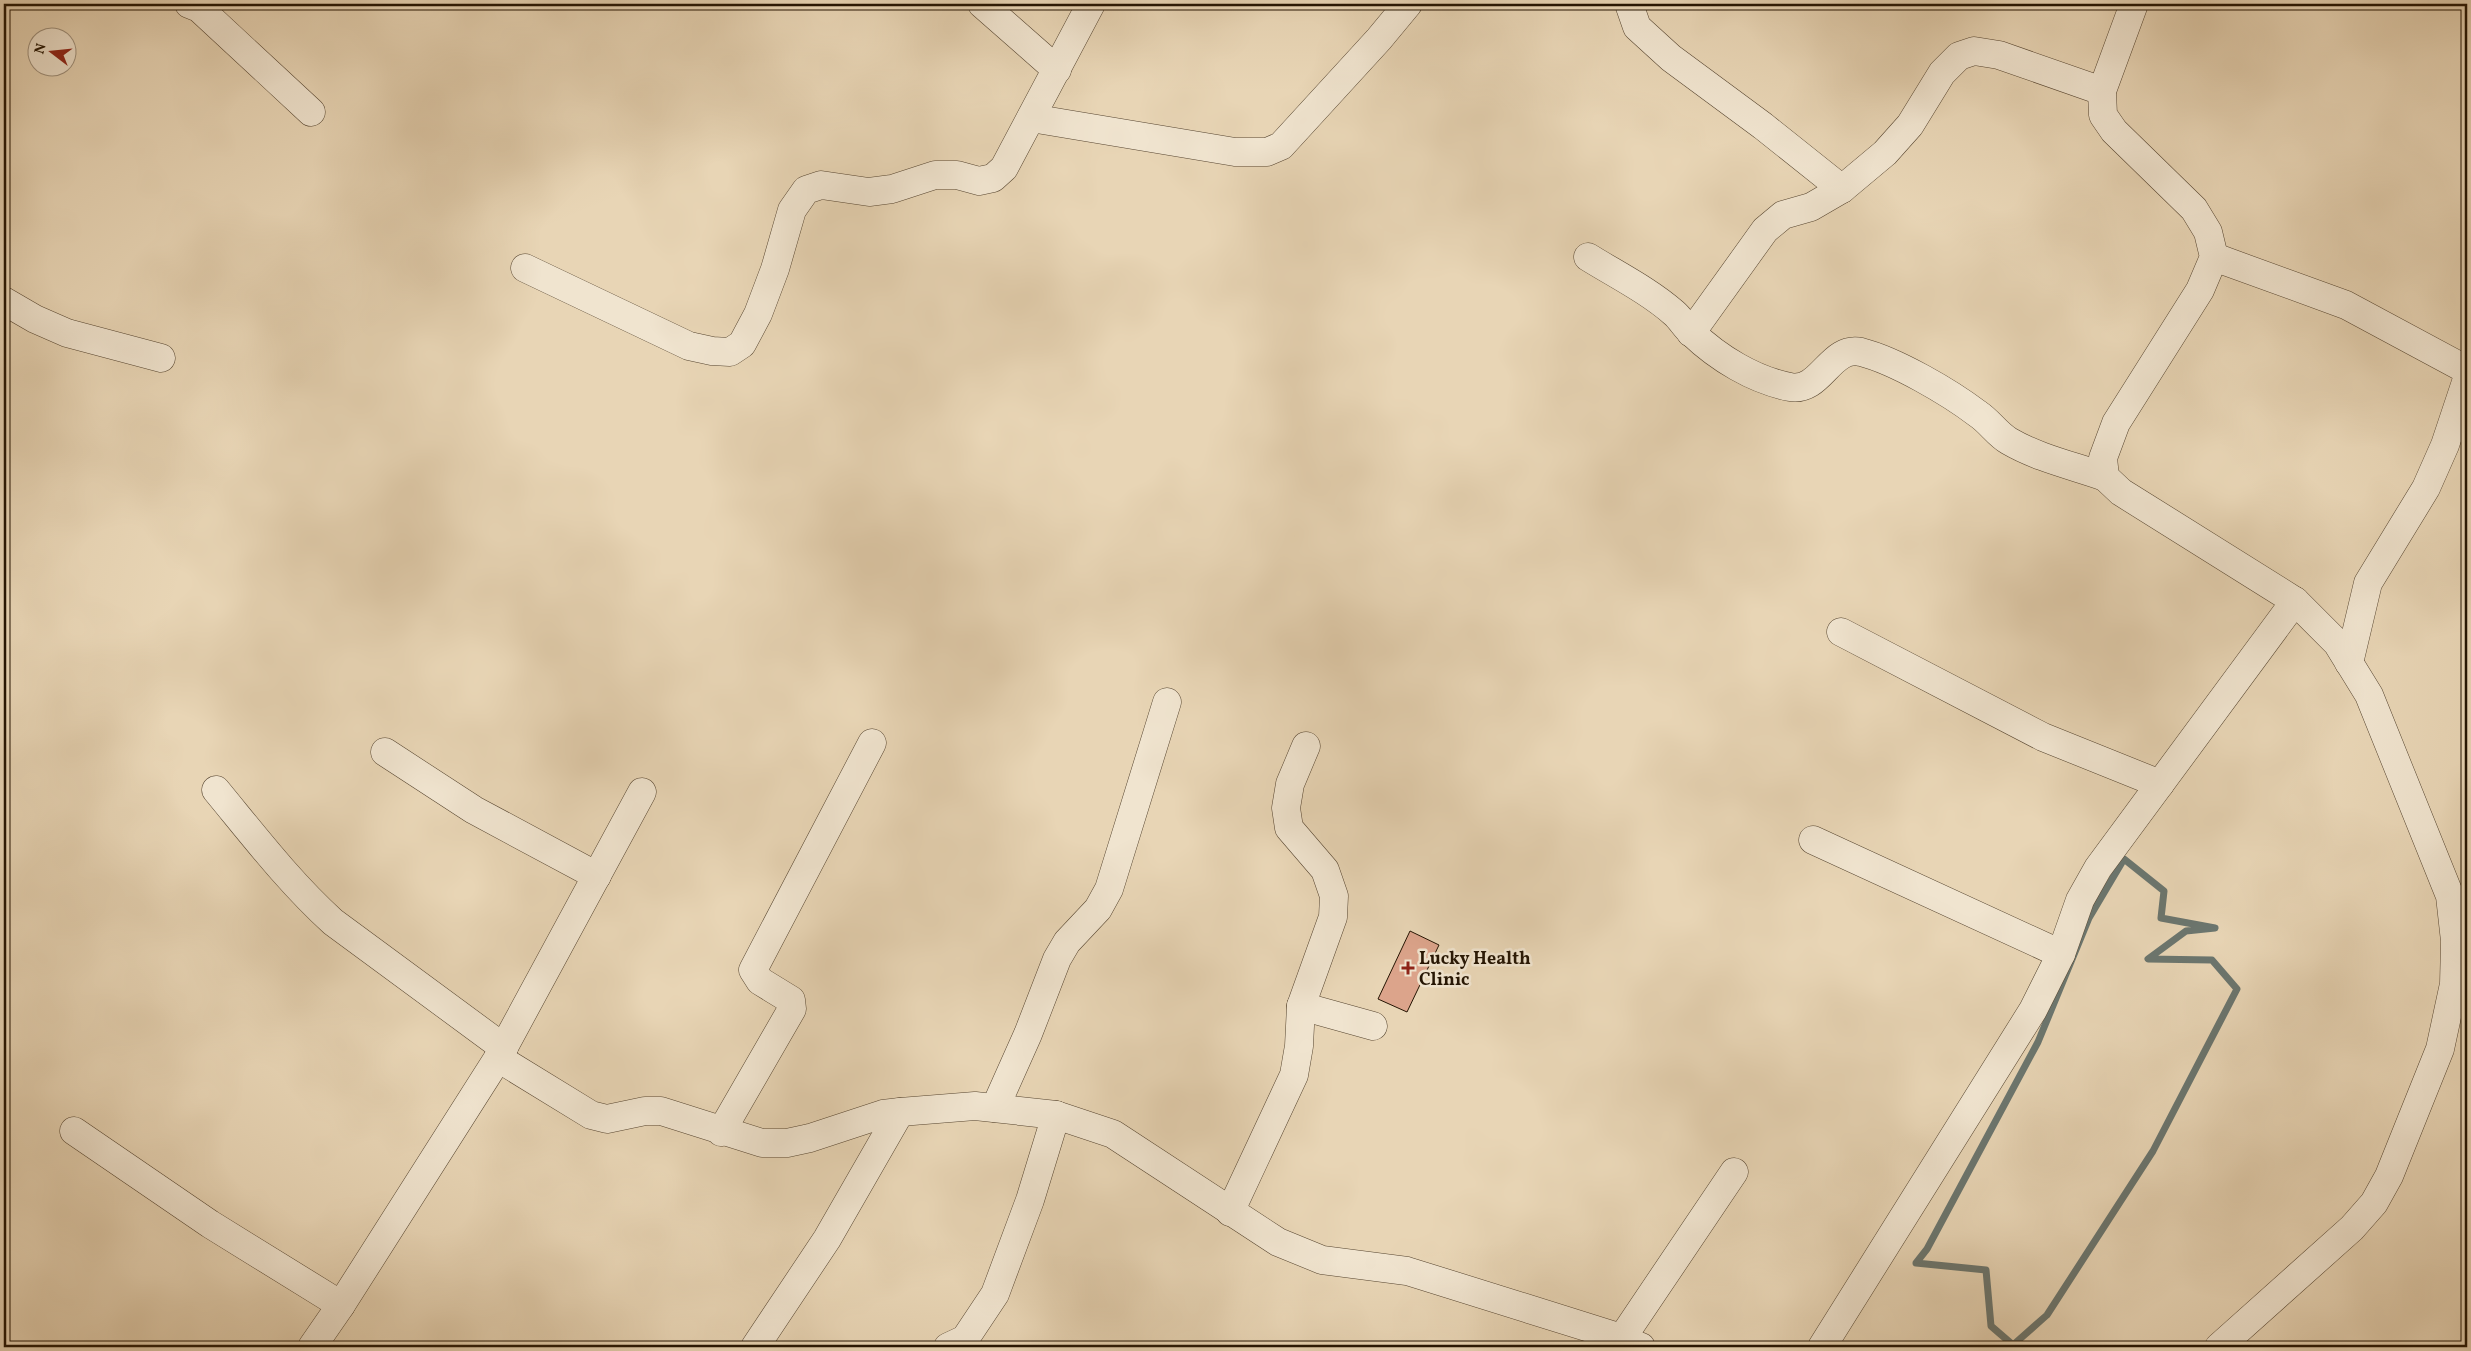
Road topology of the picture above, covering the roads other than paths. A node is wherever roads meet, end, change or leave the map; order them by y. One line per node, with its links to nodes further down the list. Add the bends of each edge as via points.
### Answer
1 (189, 4): 9 (street, via 200,8)
2 (982, 4): 7 (street)
3 (1091, 4): 7 (street)
4 (1408, 4): 10 (street, via 1282,146 1267,152 1235,152)
5 (1629, 4): 11 (street, via 1637,27 1671,58)
6 (2134, 4): 8 (street)
7 (1056, 70): 10 (street)
8 (2102, 91): 11 (street, via 1999,54 1974,51 1959,56 1942,73 1910,125 1886,153); 13 (street, via 2103,115 2114,131 2194,209 2208,232)
9 (311, 112)
10 (1031, 118): 14 (street, via 1004,168 993,178 979,181 957,175 935,175 892,189 869,192 821,185 806,190 792,210 758,314 742,344 730,352 689,346)
11 (1842, 189): 16 (street, via 1811,207 1783,215 1765,230)
12 (1588, 257): 16 (street, via 1658,300 1675,313)
13 (2214, 257): 18 (street, via 2346,305); 20 (street, via 2200,290 2116,424 2103,458)
14 (525, 268)
15 (4, 301): 17 (street, via 67,333)
16 (1691, 333): 20 (street, via 1730,363 1791,388 1811,383 1842,354 1861,352 1917,376 1980,415 1997,433 2022,449)
17 (161, 358)
18 (2467, 370)
19 (2467, 379): 23 (street, via 2426,488 2368,583)
20 (2105, 477): 21 (street, via 2121,492)
21 (2295, 601): 23 (street, via 2337,643); 28 (street)
22 (1841, 632): 28 (street, via 2034,732)
23 (2349, 663): 33 (street, via 2369,695 2450,896)
24 (1167, 702): 38 (street, via 1109,889 1098,909 1067,942 1056,959 1028,1034)
25 (872, 743): 42 (street, via 753,970 760,981 791,1000 792,1009)
26 (1306, 746): 35 (street, via 1290,784 1286,808 1289,828 1325,870 1334,896 1333,917)
27 (385, 752): 32 (street, via 474,810)
28 (2160, 784): 34 (street, via 2098,868 2080,900)
29 (216, 790): 37 (street, via 298,889 327,916)
30 (642, 792): 32 (street)
31 (1813, 840): 34 (street)
32 (597, 876): 37 (street)
33 (2461, 940): 51 (street, via 2440,1049 2389,1176 2374,1203 2352,1228)
34 (2061, 954): 50 (street, via 2033,1010)
35 (1301, 1006): 36 (street); 44 (street, via 1300,1046 1294,1075)
36 (1373, 1026)
37 (501, 1053): 42 (street, via 591,1115 607,1119 644,1110 661,1111); 45 (street)
38 (995, 1108): 39 (street, via 974,1106); 40 (street)
39 (900, 1112): 42 (street, via 883,1114 787,1143 762,1144); 48 (street, via 827,1239)
40 (1056, 1115): 44 (street, via 1113,1134); 49 (street, via 1030,1200 995,1294 965,1339)
41 (74, 1131): 45 (street, via 210,1224)
42 (721, 1132)
43 (1734, 1172): 46 (street)
44 (1230, 1212): 46 (street, via 1278,1242 1322,1260 1407,1271)
45 (341, 1306): 47 (street)
46 (1626, 1345)
47 (312, 1347)
48 (755, 1347)
49 (948, 1347)
50 (1822, 1347)
51 (2219, 1347)

